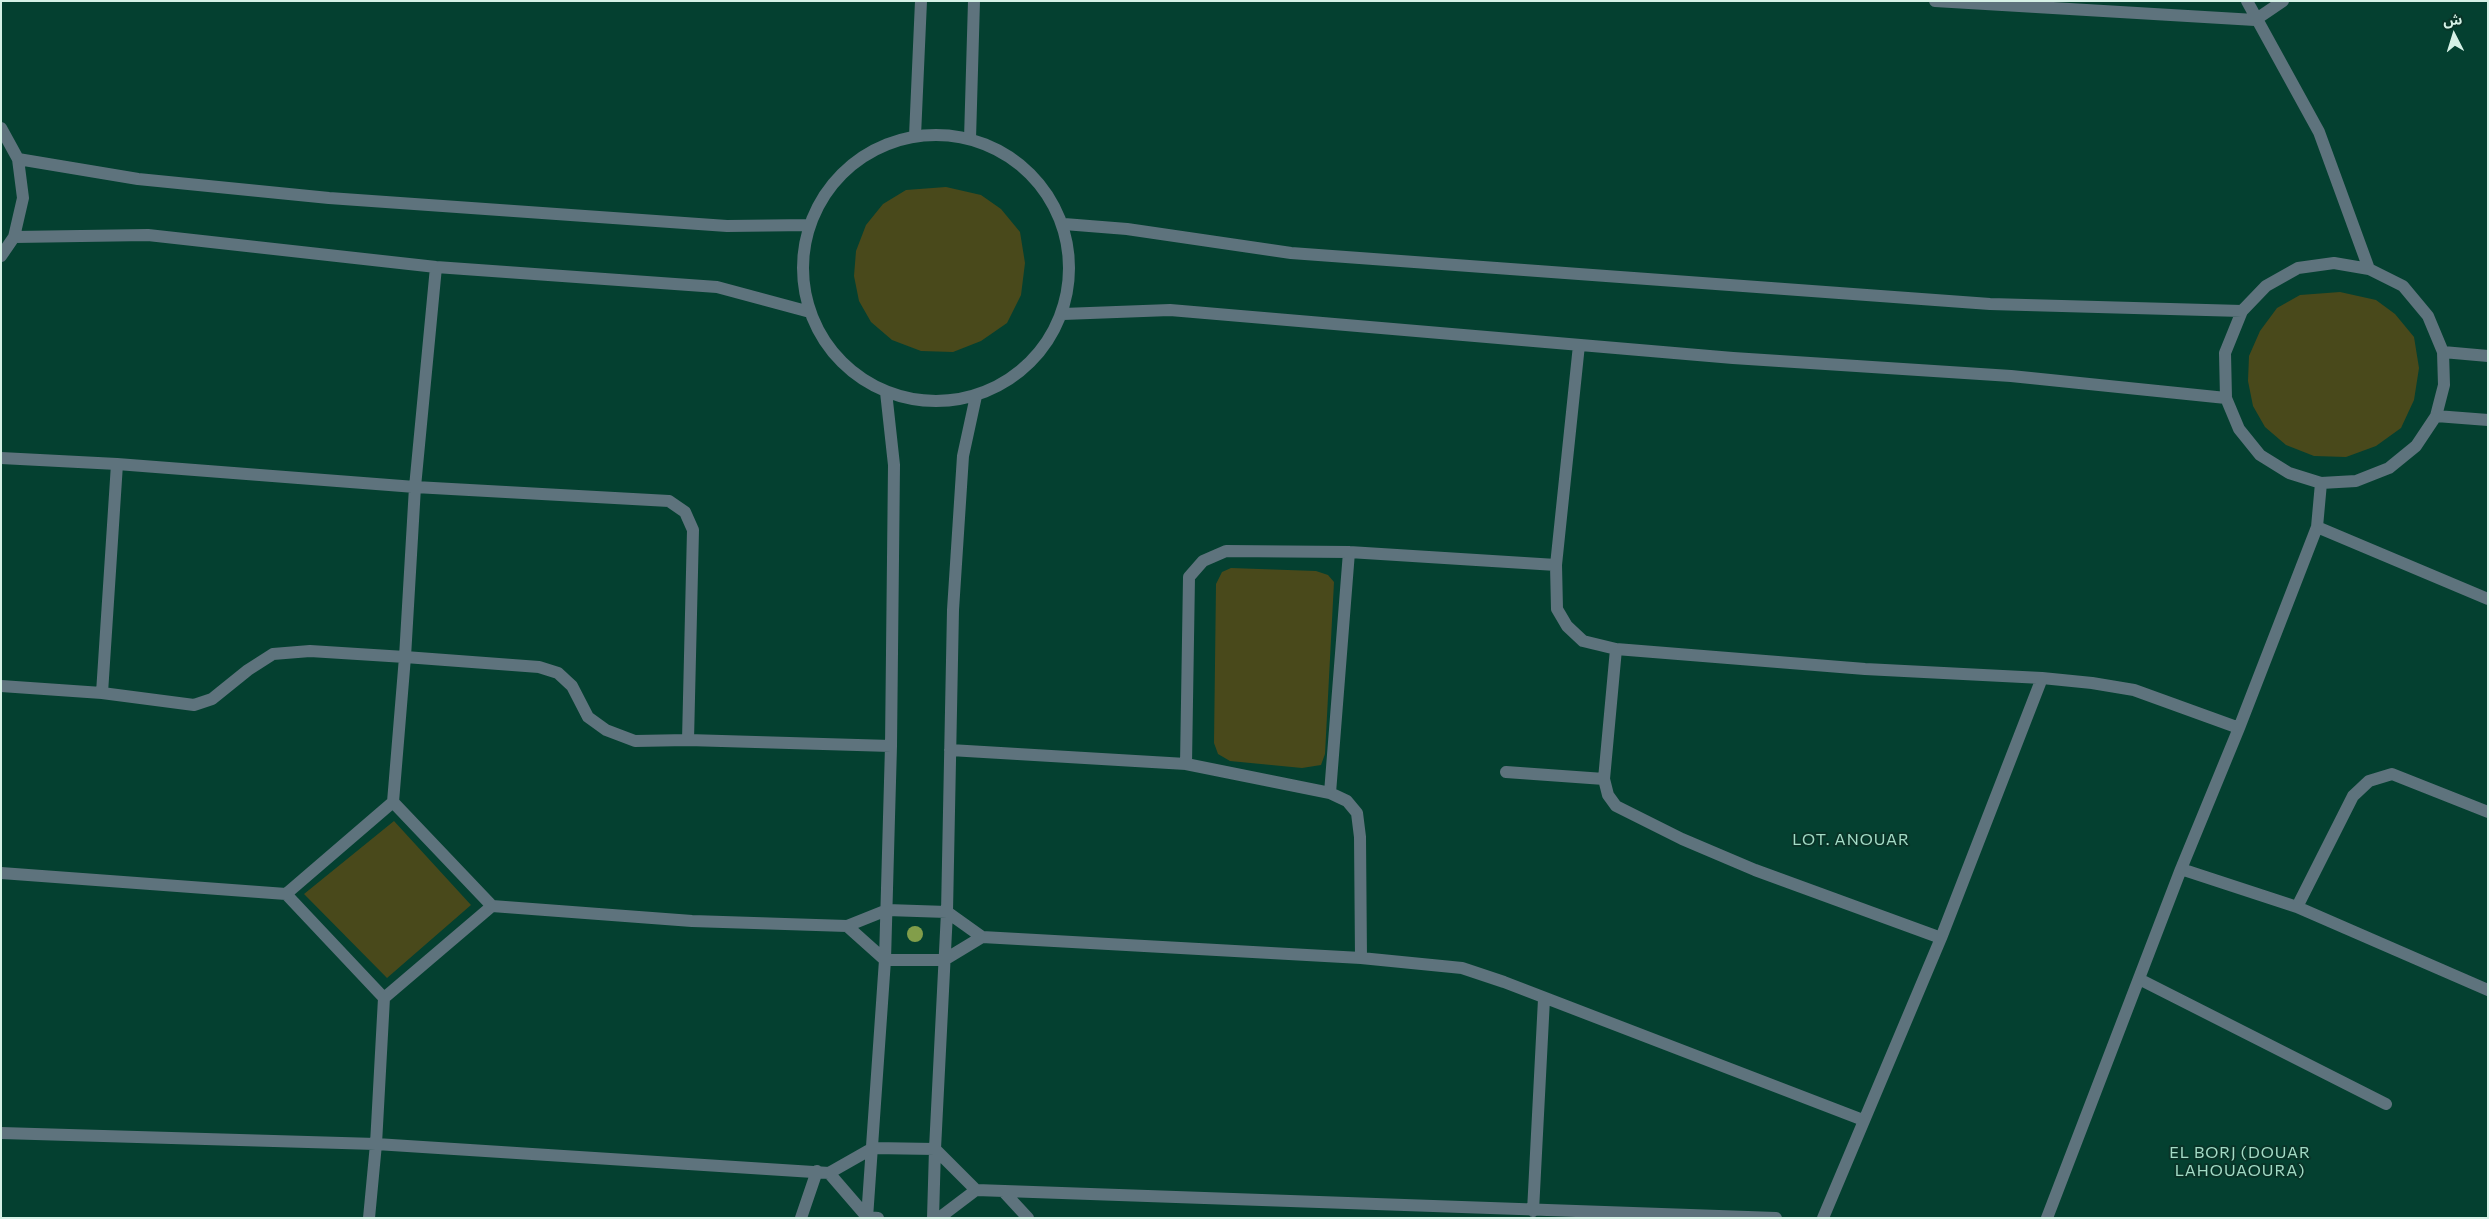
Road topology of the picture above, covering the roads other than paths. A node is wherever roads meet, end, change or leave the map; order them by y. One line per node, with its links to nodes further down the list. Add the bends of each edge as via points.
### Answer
1 (921, 1): 8 (street)
2 (974, 1): 9 (street)
3 (1935, 1): 6 (street)
4 (2247, 1): 6 (street)
5 (2283, 1): 6 (street)
6 (2255, 20): 16 (street, via 2319,132)
7 (1, 128): 10 (street)
8 (915, 136): 9 (street, via 943,135); 12 (street, via 887,144 847,170 822,199)
9 (970, 139): 11 (street, via 1010,156 1043,186)
10 (18, 159): 12 (street, via 138,179 329,198 727,226); 13 (street, via 24,198)
11 (1064, 224): 17 (street, via 1127,229 1291,253 1990,304); 19 (street, via 1071,270)
12 (810, 225): 18 (street, via 803,254 803,284)
13 (14, 237): 14 (street); 15 (street, via 148,235)
14 (1, 256)
15 (436, 267): 18 (street, via 717,287); 31 (street)
16 (2368, 268): 17 (street, via 2334,263 2298,268 2266,286); 21 (street, via 2403,286 2428,316)
17 (2242, 311): 25 (street, via 2225,353)
18 (810, 312): 23 (street, via 827,346 853,373)
19 (1062, 314): 20 (street, via 1170,310); 24 (street, via 1043,350 1013,378)
20 (1579, 345): 25 (street, via 2011,376); 34 (street)
21 (2443, 352): 22 (street); 26 (street, via 2444,385)
22 (2488, 356)
23 (886, 392): 24 (street, via 930,402); 43 (street, via 894,464)
24 (976, 396): 44 (street, via 963,456 953,610)
25 (2226, 398): 30 (street, via 2239,429 2260,455 2289,473)
26 (2436, 416): 27 (street); 30 (street, via 2416,446 2389,468 2356,481)
27 (2488, 420)
28 (1, 458): 29 (street)
29 (117, 464): 31 (street); 40 (street)
30 (2321, 483): 32 (street)
31 (415, 487): 37 (street); 42 (street, via 669,501 686,512 694,530)
32 (2317, 527): 35 (street); 41 (street)
33 (1349, 552): 34 (street); 45 (street, via 1226,551 1203,562 1189,577); 48 (street)
34 (1556, 565): 36 (street, via 1557,609 1566,626 1583,641)
35 (2488, 599)
36 (1616, 649): 38 (street, via 1865,669); 47 (street)
37 (405, 656): 40 (street, via 310,651 273,654 212,699 194,705); 42 (street, via 539,667 558,673 572,686 588,717 606,730 635,741); 49 (street)
38 (2042, 678): 41 (street, via 2134,690); 60 (street)
39 (1, 686): 40 (street)
40 (102, 693)
41 (2239, 728): 51 (street)
42 (688, 740): 43 (street)
43 (891, 746): 56 (street)
44 (950, 750): 45 (street); 57 (street)
45 (1186, 764): 48 (street)
46 (1506, 772): 47 (street)
47 (1604, 779): 60 (street, via 1608,795 1627,813 1755,870)
48 (1330, 792): 61 (street, via 1347,800 1357,813)
49 (393, 802): 53 (street); 54 (street)
50 (2488, 812): 55 (street, via 2392,774 2369,781 2352,796)
51 (2181, 869): 55 (street); 64 (street)
52 (1, 873): 53 (street)
53 (286, 894): 66 (street)
54 (492, 906): 58 (street, via 692,921); 66 (street)
55 (2297, 907): 65 (street)
56 (887, 910): 57 (street); 58 (street); 62 (street)
57 (947, 912): 59 (street); 63 (street)
58 (847, 926): 62 (street)
59 (982, 937): 61 (street); 63 (street)
60 (1941, 938): 69 (street)
61 (1361, 958): 67 (street, via 1462,968)
62 (885, 960): 63 (street); 72 (street)
63 (944, 960): 73 (street)
64 (2140, 979): 68 (street); 88 (street)
65 (2488, 990)
66 (384, 998): 71 (street)
67 (1544, 999): 69 (street); 77 (street)
68 (2386, 1104)
69 (1863, 1120): 87 (street)
70 (1, 1133): 71 (street)
71 (376, 1144): 74 (street); 81 (street)
72 (874, 1148): 73 (street); 74 (street); 80 (street)
73 (935, 1149): 75 (street); 83 (street)
74 (823, 1172): 80 (street); 82 (street)
75 (976, 1190): 76 (street); 84 (street)
76 (1003, 1191): 78 (street, via 1276,1199); 85 (street)
77 (1533, 1211): 78 (street); 79 (street)
78 (1458, 1213)
79 (1605, 1215): 86 (street)
80 (871, 1217)
81 (369, 1218)
82 (800, 1218)
83 (933, 1218)
84 (939, 1218)
85 (1028, 1218)
86 (1776, 1218)
87 (1823, 1218)
88 (2048, 1218)

